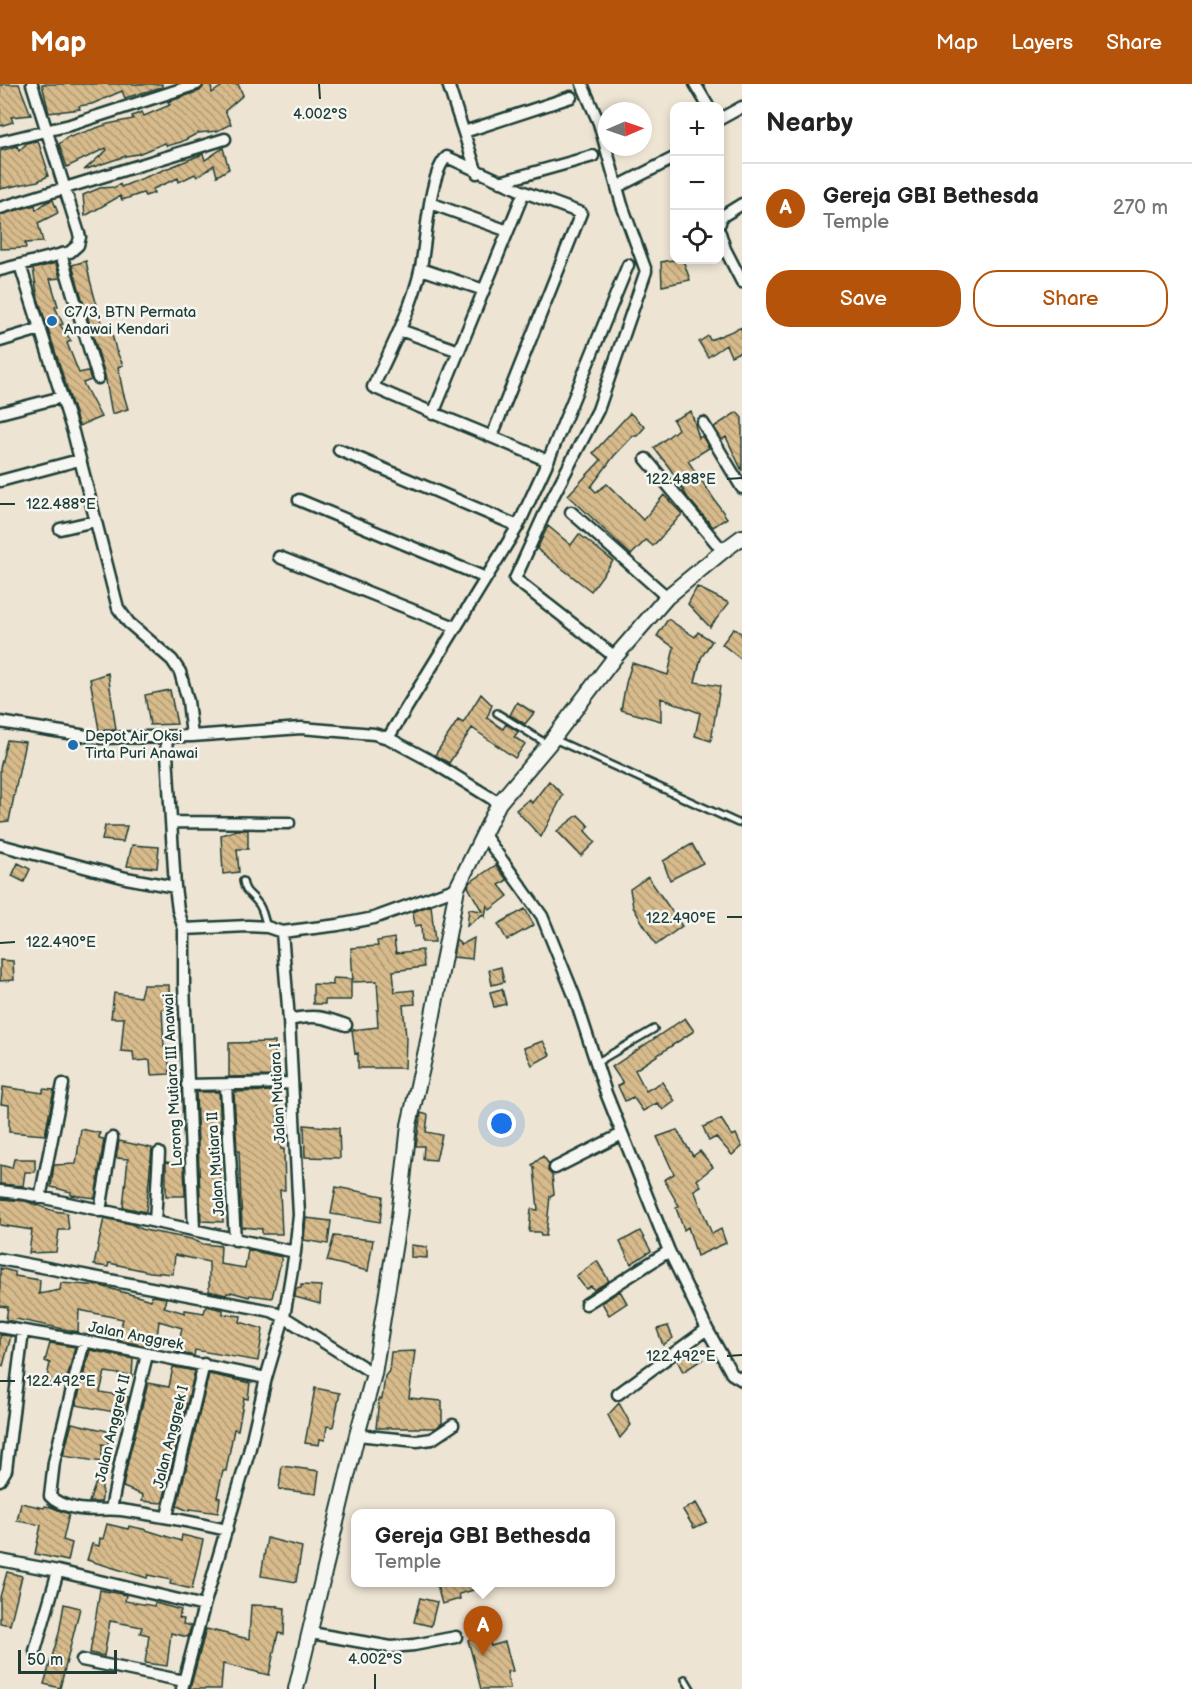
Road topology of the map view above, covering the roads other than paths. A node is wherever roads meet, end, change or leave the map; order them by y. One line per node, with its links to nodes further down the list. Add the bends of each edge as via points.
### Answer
1 (32, 84): 10 (street)
2 (197, 84): 10 (street)
3 (447, 84): 11 (street)
4 (582, 84): 18 (street, via 599,123)
5 (695, 84): 7 (street)
6 (571, 97): 11 (street)
7 (706, 102)
8 (742, 107): 9 (street)
9 (724, 117)
10 (45, 130): 13 (street); 19 (street)
11 (464, 132): 16 (street)
12 (225, 139): 19 (street)
13 (0, 142)
14 (593, 156): 17 (street)
15 (670, 160): 18 (street)
16 (477, 172): 17 (street); 21 (street, via 447,157 441,162)
17 (500, 182): 20 (street)
18 (617, 186): 61 (street, via 646,271 598,410 548,506 516,579)
19 (64, 190): 23 (street); 27 (street, via 80,237 75,248)
20 (524, 192): 25 (street); 43 (street, via 581,213)
21 (430, 203): 25 (street); 30 (street)
22 (742, 204): 24 (street)
23 (0, 208)
24 (724, 215)
25 (508, 231): 33 (street)
26 (724, 242): 32 (street)
27 (61, 254): 28 (street); 38 (street)
28 (20, 265): 31 (street); 34 (street)
29 (628, 265): 47 (street)
30 (421, 269): 33 (street); 35 (street)
31 (0, 270)
32 (742, 282)
33 (484, 290): 37 (street)
34 (40, 329): 36 (street); 39 (street)
35 (400, 330): 37 (street); 41 (street, via 373,387)
36 (0, 341)
37 (459, 351): 41 (street)
38 (98, 378)
39 (62, 397): 40 (street); 46 (street)
40 (0, 413)
41 (433, 414): 43 (street)
42 (703, 423): 49 (street)
43 (492, 436): 47 (street)
44 (339, 450): 53 (street)
45 (646, 459): 56 (street)
46 (79, 460): 48 (street); 52 (street)
47 (548, 461): 53 (street)
48 (0, 481)
49 (742, 488)
50 (299, 500): 58 (street)
51 (571, 512): 59 (street)
52 (95, 521): 54 (street); 64 (street, via 118,608 180,672)
53 (518, 526): 58 (street)
54 (60, 530)
55 (742, 537): 56 (street)
56 (723, 551): 59 (street)
57 (279, 557): 60 (street)
58 (486, 578): 60 (street)
59 (667, 597): 61 (street)
60 (455, 627): 66 (street)
61 (615, 657): 67 (street)
62 (497, 713): 67 (lane)
63 (0, 722): 65 (street, via 99,738)
64 (192, 736): 65 (street); 66 (street, via 301,728)
65 (166, 737): 69 (street, Lorong Mutiara III Anawai)
66 (388, 738): 68 (street)
67 (550, 742): 68 (street); 71 (lane)
68 (499, 803): 72 (street)
69 (171, 822): 70 (street); 75 (street, Lorong Mutiara III Anawai)
70 (289, 823)
71 (738, 823)
72 (484, 835): 76 (street); 83 (street, via 542,916)
73 (0, 845): 75 (street)
74 (243, 880): 77 (lane)
75 (175, 887): 78 (street, Lorong Mutiara III Anawai)
76 (457, 888): 79 (street, via 374,918); 109 (street, via 409,1125)
77 (267, 927): 78 (street); 79 (street)
78 (184, 929): 86 (street, Lorong Mutiara III Anawai)
79 (282, 932): 80 (street, Jalan Mutiara I)
80 (289, 1020): 81 (street, via 321,1016); 84 (street, Jalan Mutiara I)
81 (346, 1025)
82 (654, 1029): 83 (lane)
83 (596, 1063): 88 (street)
84 (292, 1083): 87 (street); 99 (street, Jalan Mutiara I, via 299,1215)
85 (63, 1084): 93 (street)
86 (187, 1085): 87 (street); 96 (street, Lorong Mutiara III Anawai)
87 (226, 1086): 97 (street, Jalan Mutiara II)
88 (622, 1134): 91 (street); 98 (street)
89 (112, 1138): 94 (street)
90 (159, 1153): 95 (street)
91 (555, 1168)
92 (0, 1191): 93 (street)
93 (40, 1197): 94 (street)
94 (100, 1211): 95 (street)
95 (155, 1222): 96 (street)
96 (194, 1230): 97 (street)
97 (236, 1240): 99 (street)
98 (669, 1251): 101 (street); 104 (street)
99 (295, 1252): 102 (street, Jalan Mutiara I)
100 (0, 1259): 102 (street, via 258,1308)
101 (586, 1304)
102 (284, 1317): 109 (street); 110 (street, Jalan Mutiara I)
103 (0, 1327): 105 (street, Jalan Anggrek)
104 (707, 1329): 111 (street, via 732,1374); 112 (street)
105 (23, 1331): 106 (street, Jalan Anggrek); 115 (street, via 6,1470)
106 (84, 1341): 107 (street, Jalan Anggrek); 116 (street, via 54,1462 50,1496 76,1509)
107 (147, 1354): 108 (street, Jalan Anggrek); 116 (street, Jalan Anggrek II)
108 (204, 1364): 110 (street, Jalan Anggrek); 117 (street, Jalan Anggrek I)
109 (374, 1374): 114 (street)
110 (267, 1378): 118 (street, Jalan Mutiara I)
111 (742, 1380)
112 (618, 1394)
113 (453, 1425): 114 (street, via 432,1439 417,1441)
114 (357, 1435): 122 (street)
115 (0, 1480)
116 (111, 1509): 117 (street)
117 (167, 1516): 118 (street)
118 (227, 1530): 121 (street, Jalan Mutiara I)
119 (0, 1560): 120 (street)
120 (58, 1571): 121 (street); 124 (street)
121 (204, 1606): 127 (street, Jalan Mutiara I)
122 (311, 1633): 123 (street, via 391,1647); 128 (street)
123 (456, 1637)
124 (35, 1651)
125 (82, 1660): 127 (street)
126 (685, 1679): 129 (lane)
127 (183, 1685)
128 (296, 1689)
129 (692, 1689)

